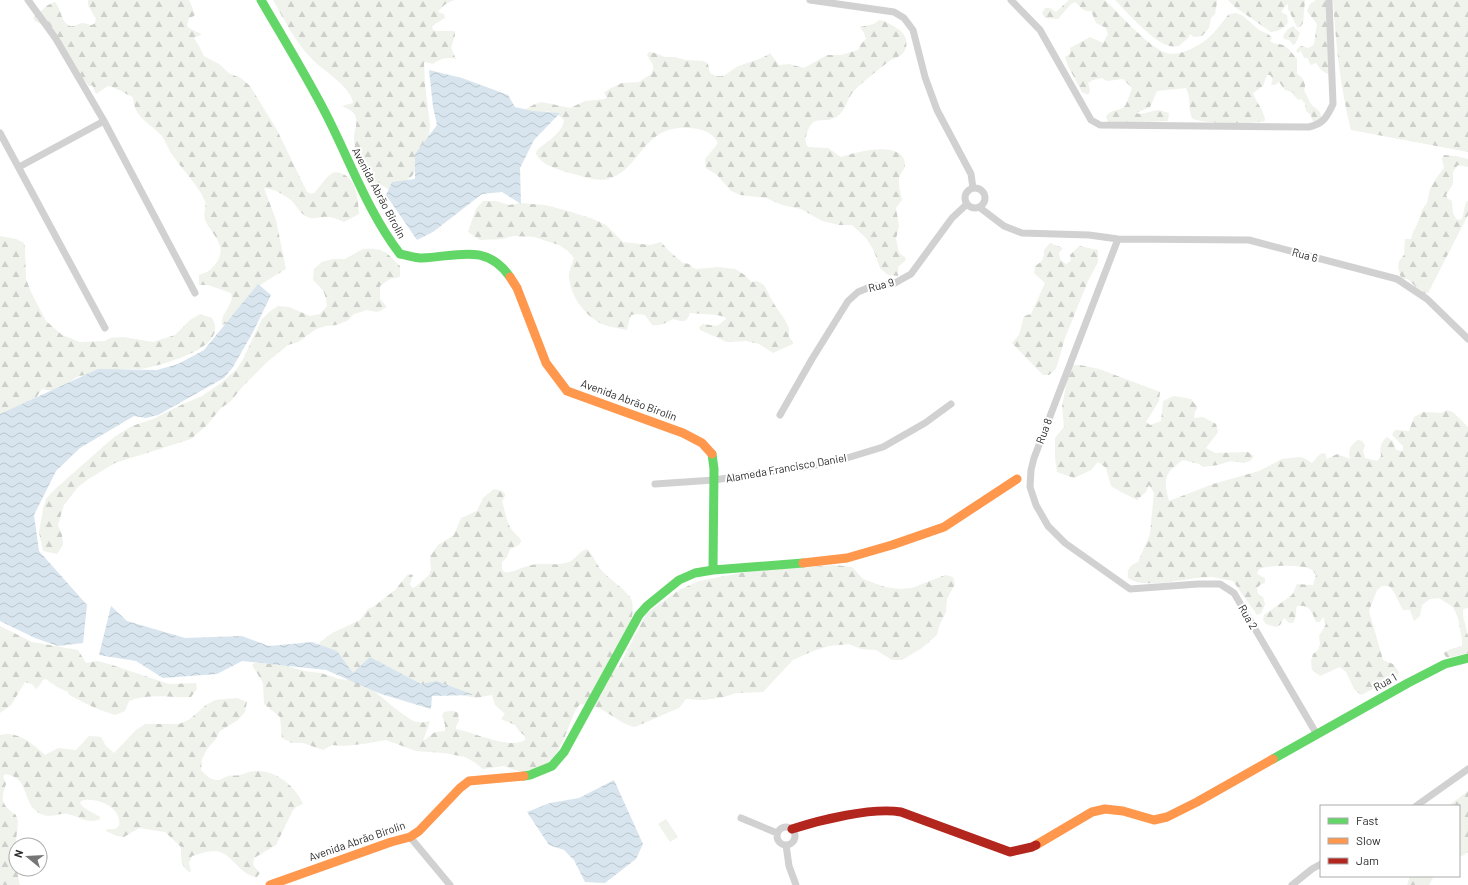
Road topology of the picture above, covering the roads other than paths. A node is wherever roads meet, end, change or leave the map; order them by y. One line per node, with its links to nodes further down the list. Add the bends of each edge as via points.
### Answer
1 (28, 0): 6 (street, via 56,39)
2 (261, 0): 19 (street, Avenida Abrão Birolin, via 326,114 356,179 390,241 400,254 420,258 471,253 487,257 498,264 509,275 516,288 546,363 567,391 695,439 711,452)
3 (810, 0): 9 (street, via 894,12 904,18 913,30 925,77 937,110 971,174)
4 (1010, 0): 5 (street, via 1040,30 1091,120 1100,125 1309,127 1318,126 1326,119 1333,104)
5 (1329, 0)
6 (104, 121): 8 (street); 13 (street)
7 (0, 133): 8 (street)
8 (19, 167): 14 (street)
9 (973, 188): 10 (street, via 967,192); 11 (street, via 982,191 985,196)
10 (967, 204): 11 (street, via 973,208); 17 (street, Rua 9, via 952,218 911,274 895,282 858,292 848,301)
11 (980, 207): 12 (street, Rua 6, via 1004,226 1022,233 1089,235)
12 (1118, 239): 15 (street, Rua 6, via 1249,240 1398,279 1427,298); 22 (street, Rua 8, via 1034,458 1030,488 1048,526 1065,543)
13 (195, 293)
14 (105, 328)
15 (1468, 339)
16 (951, 404): 19 (street, Alameda Francisco Daniel, via 925,423 883,447 811,466)
17 (780, 414)
18 (1017, 479): 21 (street, via 944,527 892,545 847,558)
19 (714, 480): 20 (street, Alameda Francisco Daniel); 21 (street, Avenida Abrão Birolin)
20 (655, 484)
21 (718, 570): 30 (street, Avenida Abrão Birolin, via 694,573 679,580 639,615 564,752 552,766 530,775 469,781)
22 (1130, 588): 24 (street, Rua 2, via 1220,584 1234,593)
23 (1468, 658): 24 (street, Rua 1, via 1445,664)
24 (1316, 734): 28 (street, Rua 1, via 1168,817 1154,820 1105,809 1092,812 1032,847 1010,852 901,812 889,810 861,813)
25 (1468, 769): 26 (street)
26 (1417, 805)
27 (741, 818): 29 (street)
28 (792, 829): 29 (street, via 784,827); 31 (street, via 794,841)
29 (777, 833): 31 (street, via 778,842)
30 (410, 837): 33 (street, Avenida Abrão Birolin); 34 (street)
31 (786, 845): 35 (street, via 789,866)
32 (1320, 865): 36 (street)
33 (270, 885)
34 (450, 885)
35 (796, 885)
36 (1292, 885)

